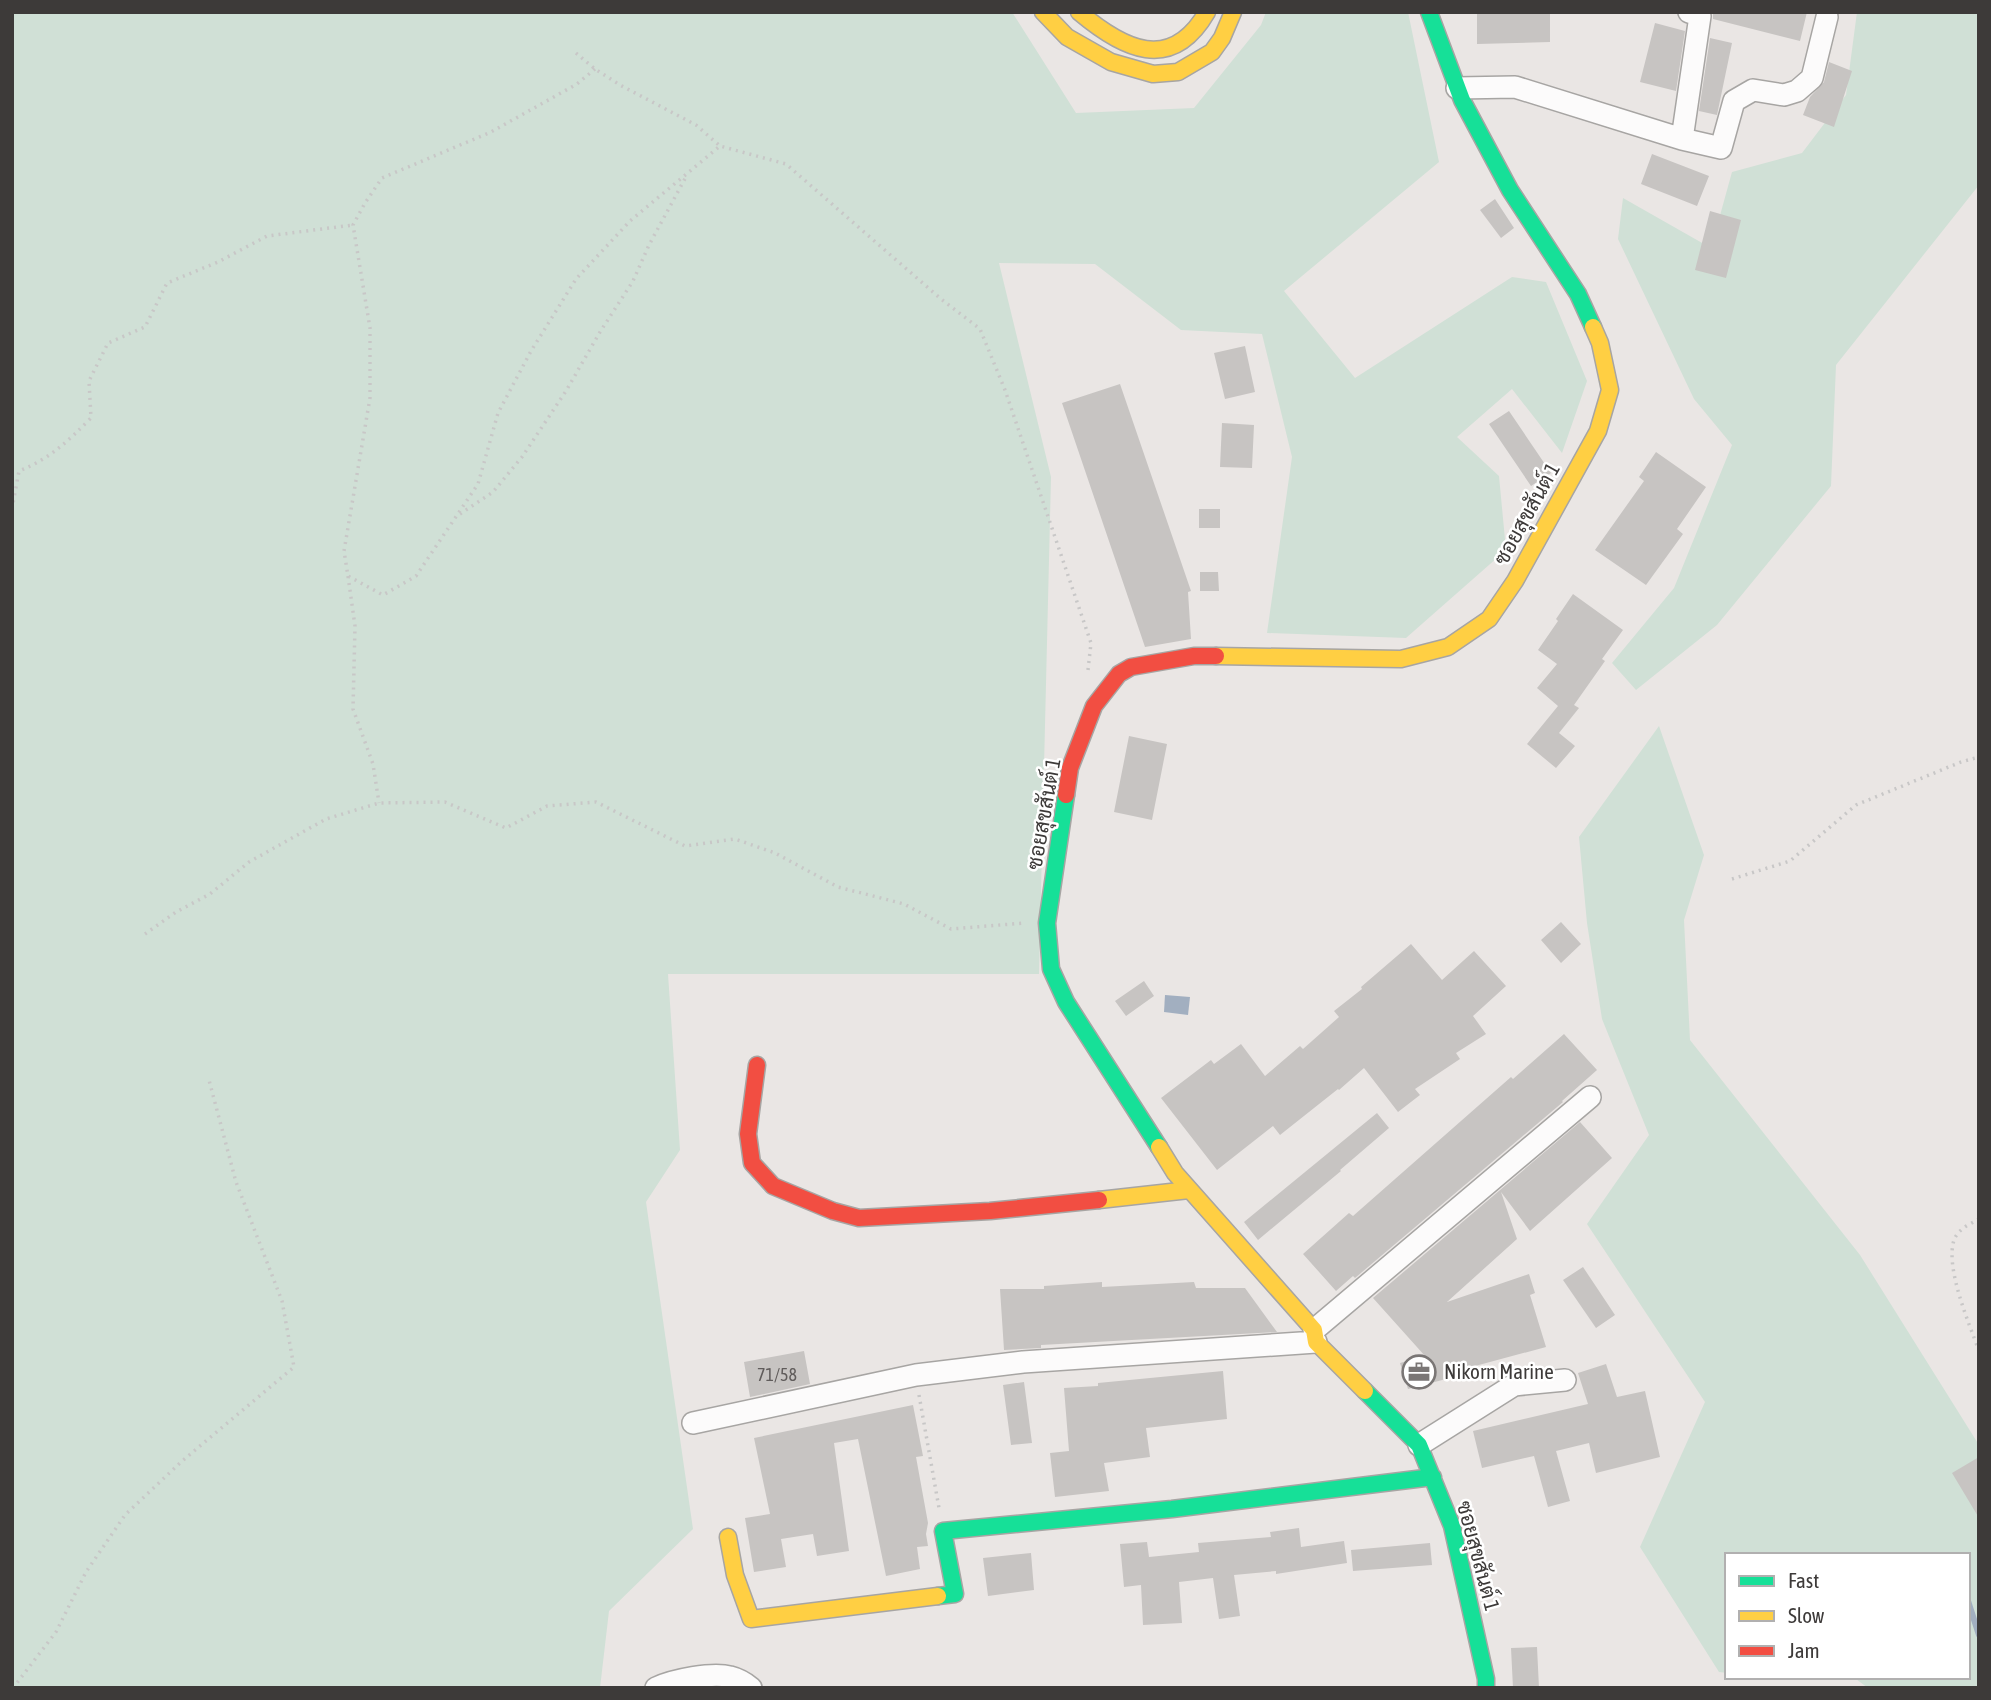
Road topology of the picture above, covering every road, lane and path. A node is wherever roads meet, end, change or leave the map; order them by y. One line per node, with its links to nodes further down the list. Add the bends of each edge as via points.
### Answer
1 (1043, 12): 4 (street, via 1067,37 1111,62 1153,74 1178,72 1212,52)
2 (1079, 12): 3 (street, via 1119,40 1146,50 1167,50 1187,39)
3 (1207, 12)
4 (1233, 12)
5 (1429, 12): 10 (street, ซอยสุขสันต์ 1)
6 (1689, 12): 11 (street, via 1700,16)
7 (1827, 16): 11 (street, via 1812,78 1797,91 1784,95 1753,90 1734,101 1721,148)
8 (576, 53): 9 (path)
9 (595, 69): 12 (path, via 696,125); 14 (path, via 503,125 382,178)
10 (1457, 88): 11 (street, via 1516,87); 18 (street, ซอยสุขสันต์ 1, via 1510,190 1578,295 1600,343 1610,390 1598,431 1515,581 1489,619 1448,647 1401,659 1181,658 1131,667 1119,674)
11 (1682, 139)
12 (720, 146): 13 (path); 18 (path, via 786,164 980,329 1091,643 1087,679)
13 (688, 173): 16 (path, via 633,281 522,457 494,492); 16 (path, via 630,221 576,279 498,413 478,484)
14 (354, 226): 15 (path, via 267,236 167,283 145,327 107,343 89,380 91,418 43,461 19,471); 17 (path, via 370,328 370,398 344,551)
15 (12, 509)
16 (458, 515): 17 (path, via 416,576 394,589 383,595)
17 (348, 576): 20 (path, via 355,626 353,709 373,764)
18 (1094, 706): 22 (street, ซอยสุขสันต์ 1, via 1070,768)
19 (1979, 757): 21 (path, via 1856,805 1790,861)
20 (379, 803): 22 (path, via 445,802 506,828 547,806 596,802 685,846 735,839 775,853 838,887 904,904 951,929); 23 (path, via 326,820 250,862 210,894)
21 (1732, 879)
22 (1047, 923): 27 (street, ซอยสุขสันต์ 1, via 1051,969 1066,1002)
23 (145, 934)
24 (757, 1065): 27 (street, via 748,1134 752,1163 773,1186 833,1211 859,1217 990,1211)
25 (209, 1080): 38 (path, via 236,1182 282,1301 294,1367 125,1515 86,1572 56,1632)
26 (1590, 1097): 29 (street)
27 (1189, 1190): 29 (street, ซอยสุขสันต์ 1)
28 (1979, 1219): 30 (path, via 1962,1228 1953,1254 1958,1292)
29 (1315, 1336): 31 (street); 34 (street, ซอยสุขสันต์ 1)
30 (1979, 1351)
31 (916, 1375): 33 (street); 36 (path)
32 (1565, 1380): 34 (street, via 1514,1384)
33 (693, 1423)
34 (1419, 1445): 35 (street, ซอยสุขสันต์ 1)
35 (1433, 1477): 36 (street); 41 (street, ซอยสุขสันต์ 1, via 1452,1526)
36 (943, 1531): 37 (street, via 955,1594 751,1619 735,1575)
37 (728, 1537)
38 (13, 1688)
39 (656, 1688): 40 (street, via 723,1675)
40 (751, 1688)
41 (1486, 1688)

